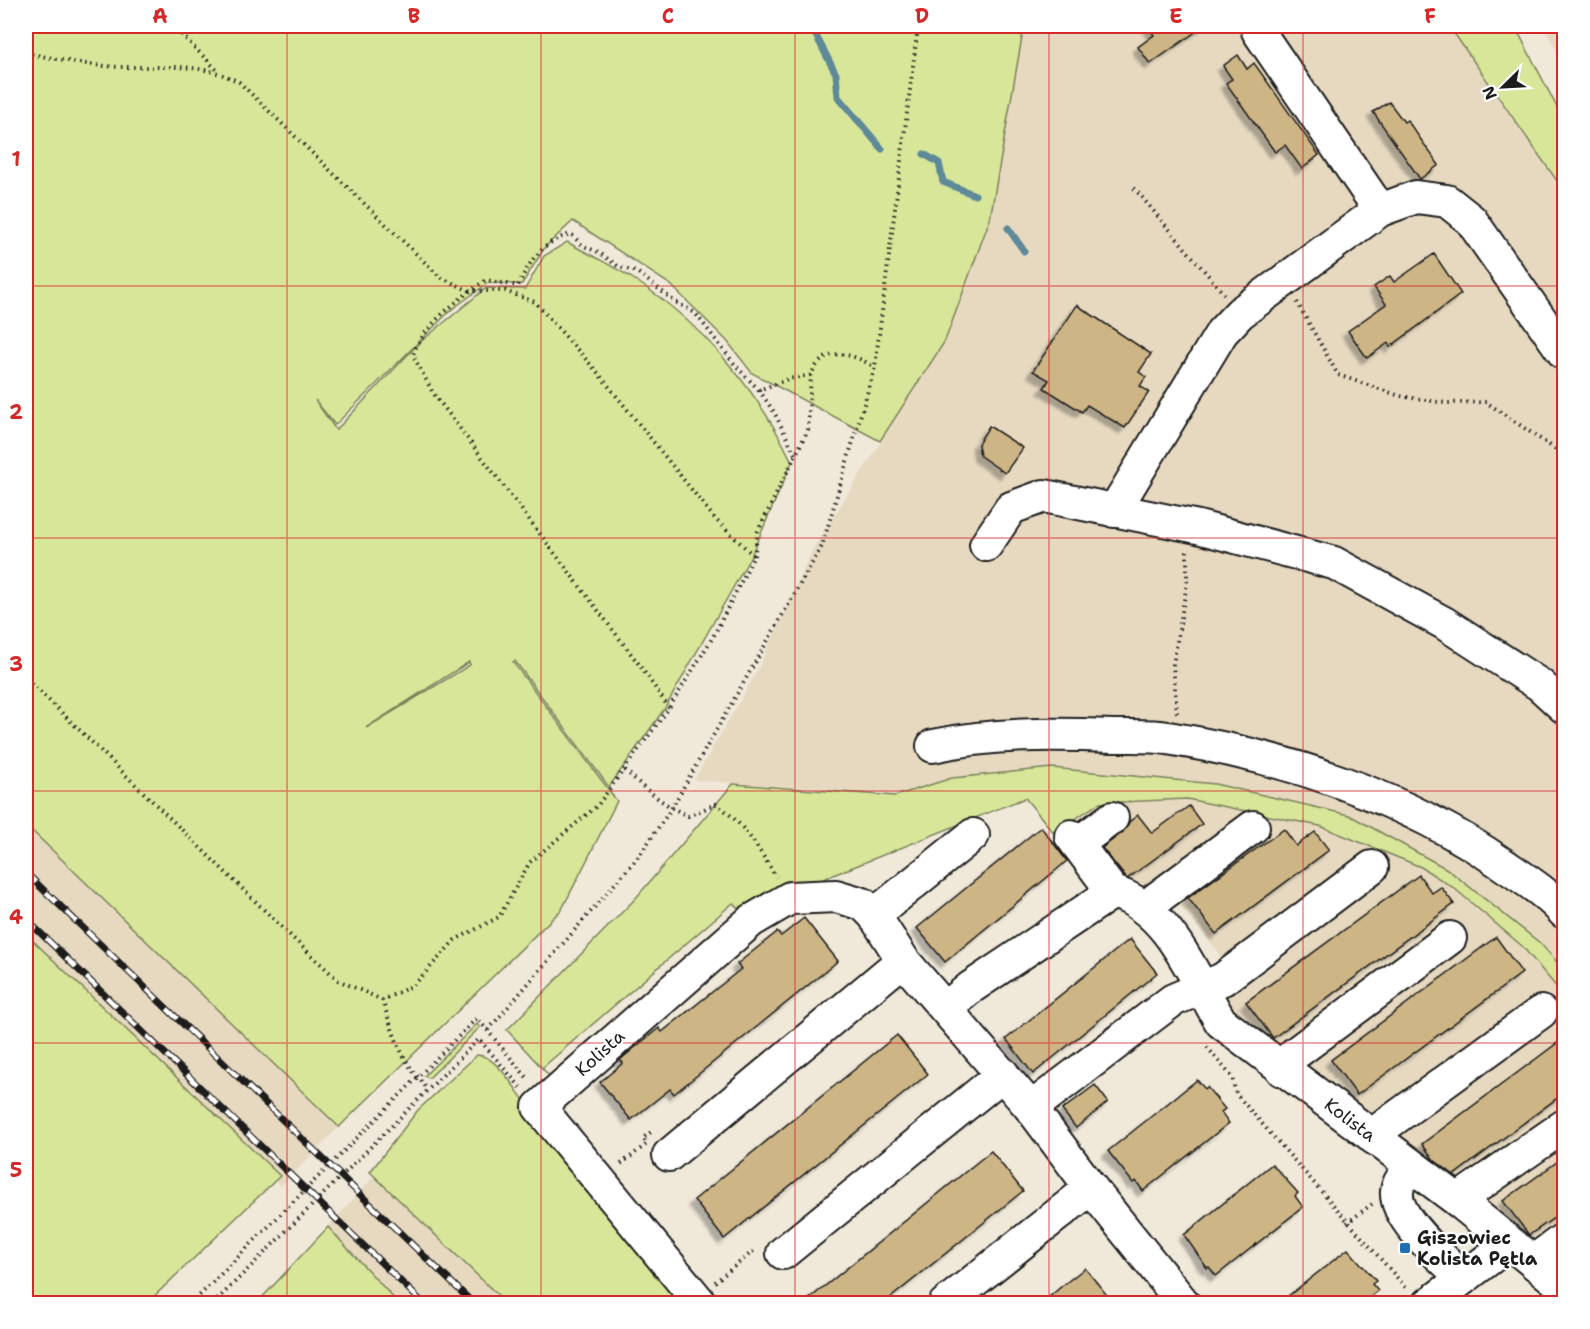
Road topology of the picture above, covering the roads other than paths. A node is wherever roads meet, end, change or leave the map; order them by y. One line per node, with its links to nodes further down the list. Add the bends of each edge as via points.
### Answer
1 (1258, 31): 2 (street)
2 (1380, 210): 3 (street, via 1416,197 1447,201 1471,220); 4 (street, via 1240,313 1222,332)
3 (1564, 353)
4 (1114, 511): 5 (street, via 1044,496 1011,508); 6 (street, via 1187,525 1334,563 1444,623 1540,685)
5 (986, 545)
6 (1564, 707)
7 (933, 746): 14 (street, via 1069,735 1166,737 1262,758 1373,793 1466,839 1550,896)
8 (1112, 818): 12 (street, Kolista, via 1074,840)
9 (1253, 827): 13 (street)
10 (973, 835): 15 (street)
11 (1372, 867): 18 (street, via 1223,979)
12 (1113, 892): 13 (street, Kolista); 19 (street)
13 (1146, 909): 18 (street, Kolista, via 1192,966)
14 (1564, 912)
15 (874, 915): 17 (street, Kolista); 37 (street, Kolista, via 863,904 836,896 790,898 751,921 542,1104)
16 (1450, 938): 21 (street, via 1293,1055)
17 (903, 960): 19 (street, Kolista); 26 (street)
18 (1201, 988): 21 (street, Kolista, via 1221,1022); 23 (street, via 1173,1000)
19 (946, 1008): 22 (street, Kolista)
20 (1540, 1012): 25 (street, via 1383,1127)
21 (1282, 1070): 25 (street, Kolista)
22 (1003, 1074): 23 (street, Kolista); 32 (street)
23 (1031, 1108): 28 (street, Kolista)
24 (1564, 1126): 29 (street)
25 (1374, 1138): 27 (street, Kolista)
26 (669, 1155)
27 (1411, 1167): 29 (street, Kolista); 34 (street, via 1397,1190 1406,1218)
28 (1091, 1188): 38 (street); 39 (street, Kolista)
29 (1460, 1202): 31 (street, Kolista)
30 (1564, 1239): 33 (street)
31 (1510, 1243): 33 (street, Kolista); 34 (street)
32 (783, 1253)
33 (1536, 1264): 35 (street, Kolista)
34 (1462, 1278): 36 (street)
35 (1564, 1287)
36 (1417, 1295)
37 (701, 1304)
38 (945, 1304)
39 (1184, 1304)

